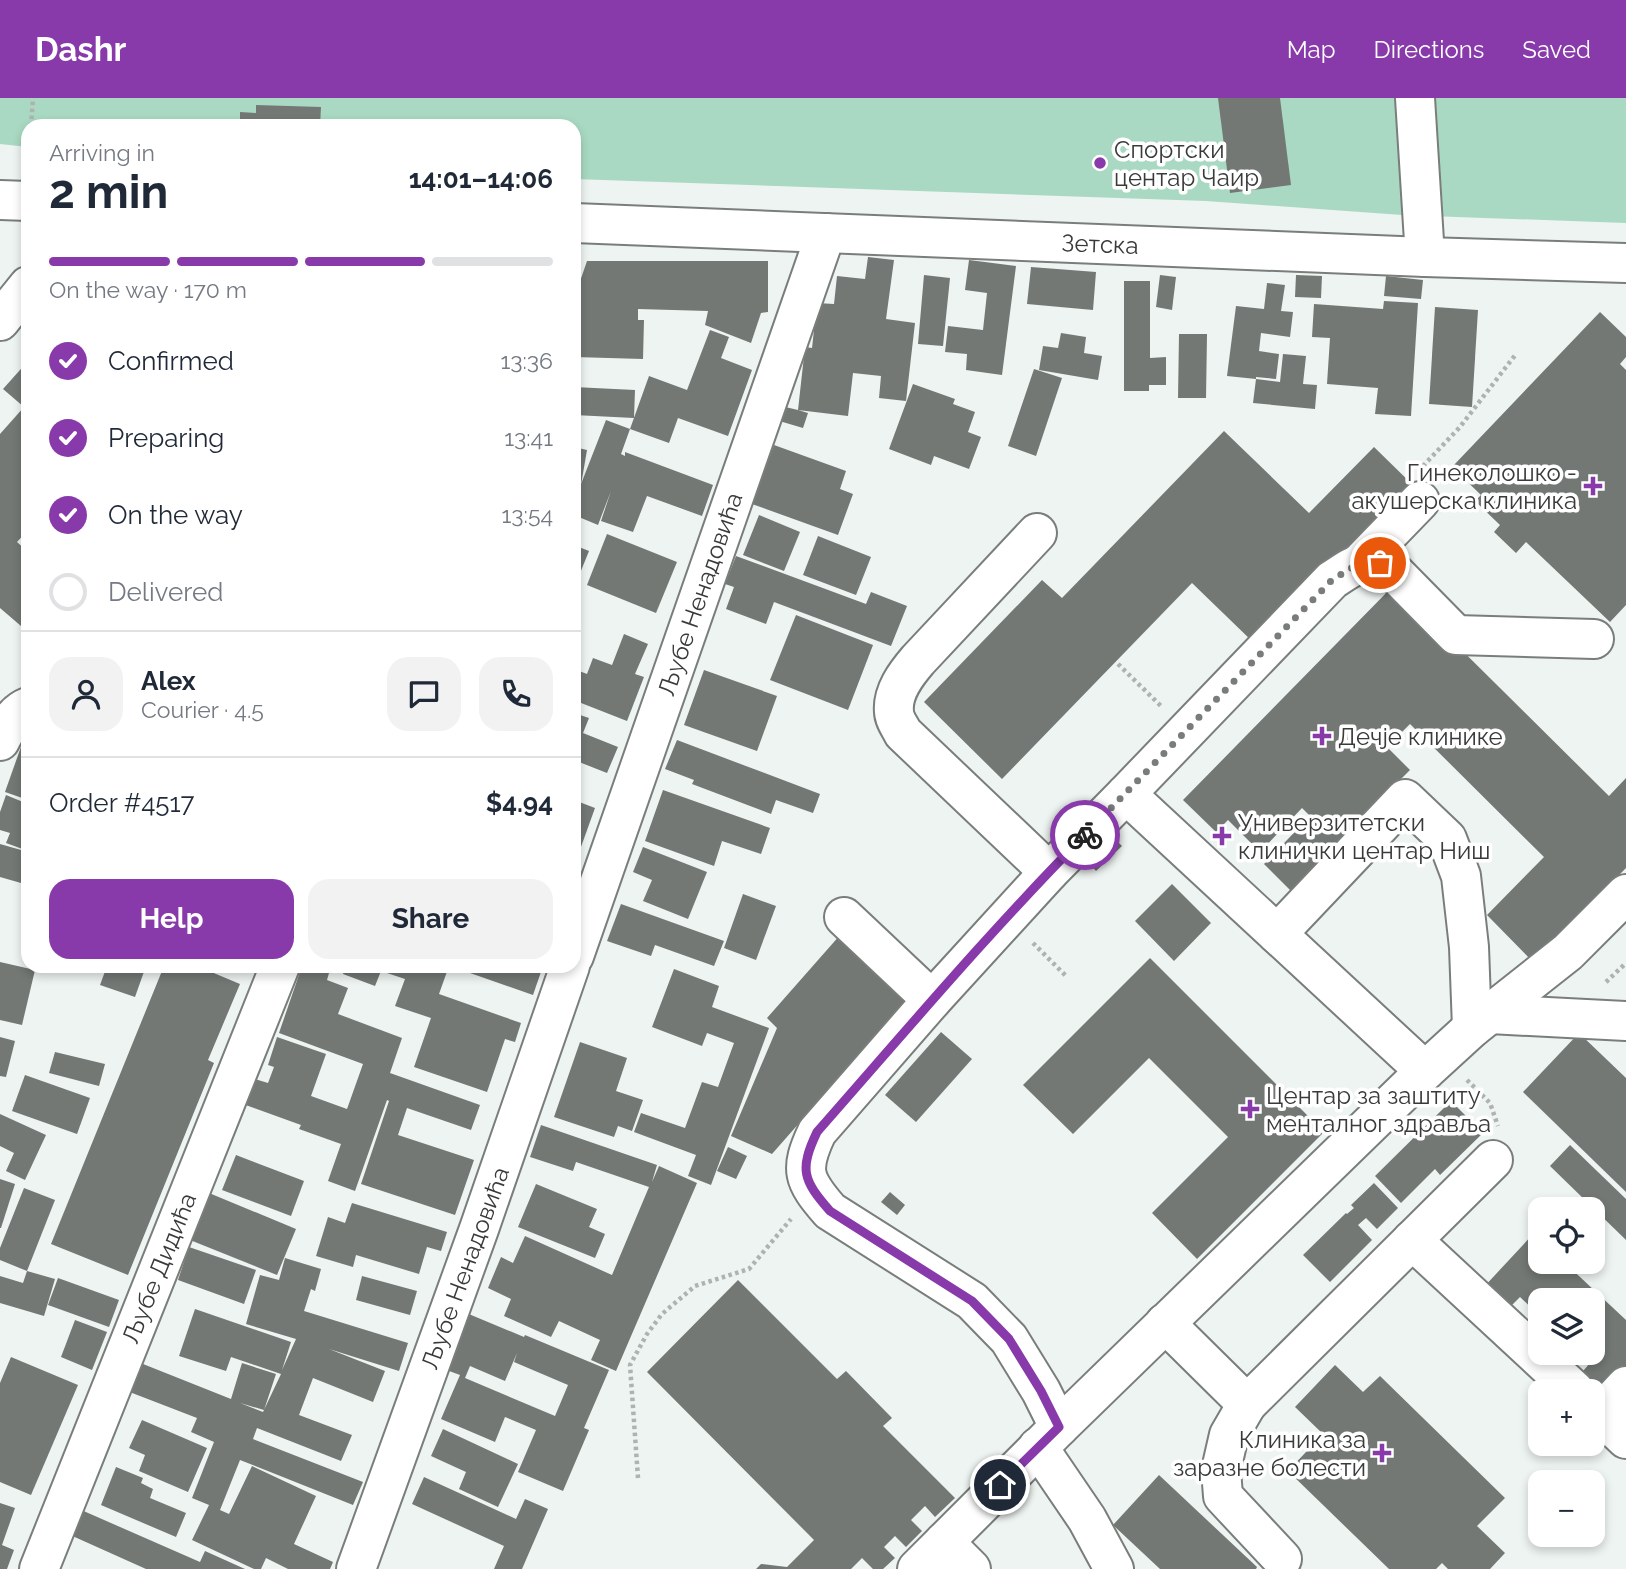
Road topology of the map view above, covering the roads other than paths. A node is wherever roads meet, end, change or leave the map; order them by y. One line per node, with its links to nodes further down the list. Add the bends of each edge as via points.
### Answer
1 (1415, 98): 6 (street)
2 (0, 200): 3 (street)
3 (21, 201)
4 (581, 226): 5 (street, Зетска)
5 (825, 233): 6 (street, Зетска); 21 (street, Љубе Ненадовића)
6 (1425, 257): 7 (street, Зетска)
7 (1626, 263)
8 (21, 295): 9 (street)
9 (0, 321)
10 (1418, 487): 12 (street)
11 (1037, 533): 17 (street, via 905,676 893,713 903,733)
12 (1361, 562): 13 (street, via 1380,563 1392,570 1457,635); 16 (street, via 1332,580)
13 (1594, 639)
14 (21, 711): 15 (street)
15 (0, 741)
16 (1126, 794): 17 (street); 20 (street)
17 (1048, 872): 24 (street)
18 (1626, 894): 25 (street, via 1568,952)
19 (844, 917): 24 (street)
20 (1277, 934): 25 (street, via 1405,799 1447,839 1461,876); 27 (street)
21 (581, 936)
22 (277, 973): 38 (street, Љубе Дидића)
23 (568, 973): 39 (street, Љубе Ненадовића)
24 (932, 1000): 35 (street, via 817,1132 807,1153 806,1174 830,1211 972,1301 1009,1339 1041,1391)
25 (1481, 1021): 26 (street); 27 (street)
26 (1626, 1021)
27 (1433, 1064): 30 (street)
28 (1493, 1160): 29 (street)
29 (1412, 1240): 31 (street); 33 (street)
30 (1165, 1323): 33 (street); 35 (street)
31 (1561, 1379)
32 (1626, 1386): 34 (street)
33 (1247, 1404): 37 (street, via 1230,1435 1222,1470 1223,1496)
34 (1605, 1406)
35 (1048, 1437): 36 (street); 42 (street)
36 (944, 1542): 40 (street); 41 (street)
37 (1282, 1559)
38 (39, 1569)
39 (356, 1569)
40 (918, 1569)
41 (971, 1569)
42 (1114, 1569)

